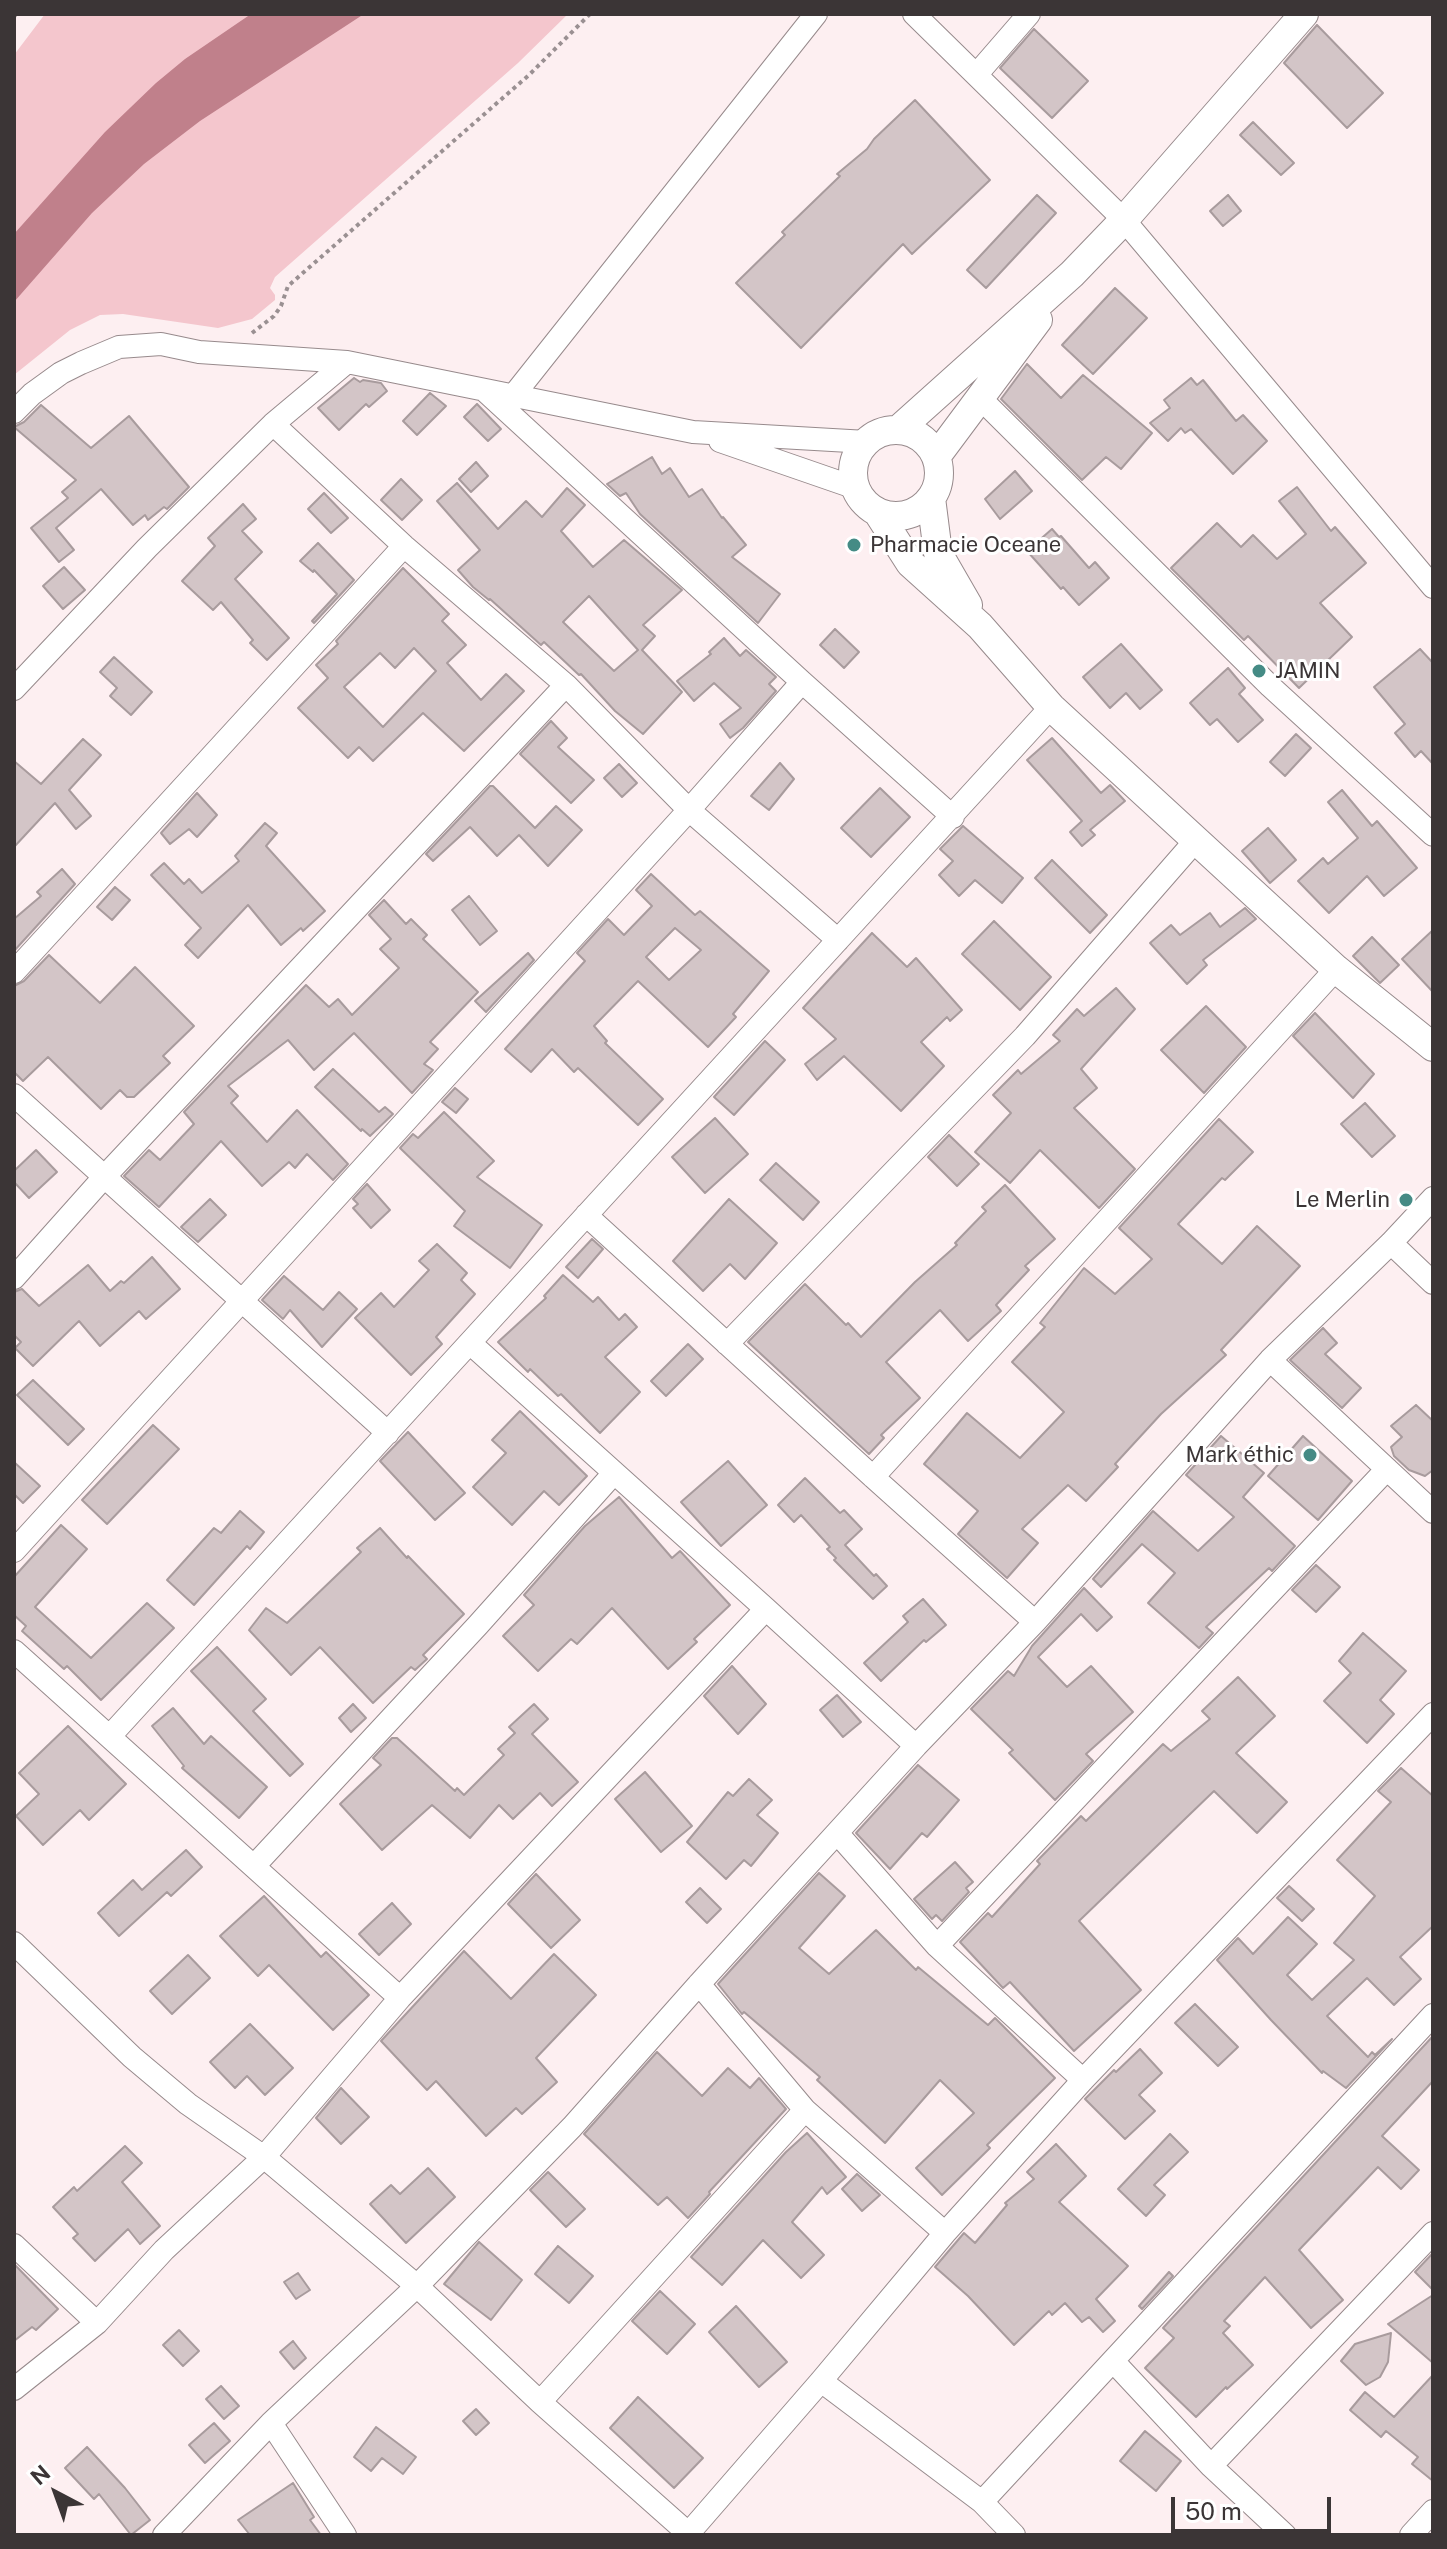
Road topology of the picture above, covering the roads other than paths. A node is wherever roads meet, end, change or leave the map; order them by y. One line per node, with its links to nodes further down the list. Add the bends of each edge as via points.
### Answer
1 (816, 14): 10 (street)
2 (914, 14): 5 (street)
3 (1029, 14): 5 (street)
4 (1304, 14): 6 (main road)
5 (977, 74): 6 (street)
6 (1124, 220): 7 (main road); 22 (street)
7 (1072, 274): 11 (main road); 14 (main road)
8 (347, 362): 9 (street); 12 (street, via 199,352 161,344 119,347 61,373); 13 (street)
9 (484, 390): 10 (street); 24 (street)
10 (513, 396): 15 (street)
11 (980, 398): 17 (main road); 30 (street, via 1270,686)
12 (14, 412)
13 (273, 424): 21 (street); 26 (street)
14 (898, 430): 16 (main road, via 881,432); 17 (main road, via 914,433)
15 (693, 432): 16 (street); 18 (street)
16 (867, 442): 18 (main road, via 857,455)
17 (936, 457): 19 (main road, via 938,485)
18 (856, 488): 20 (main road)
19 (931, 498): 20 (main road, via 917,511 898,516); 23 (main road, via 938,553)
20 (878, 513): 23 (main road, via 910,563)
21 (404, 546): 25 (street); 34 (street)
22 (1433, 587)
23 (980, 626): 27 (main road)
24 (802, 682): 28 (street); 29 (street)
25 (566, 685): 28 (street); 37 (street)
26 (14, 689)
27 (1051, 707): 29 (street); 31 (main road)
28 (689, 810): 32 (street); 43 (street)
29 (953, 817): 32 (street)
30 (1433, 835)
31 (1196, 840): 33 (main road); 45 (street, via 1025,1036)
32 (838, 940): 39 (street)
33 (1336, 969): 35 (main road); 50 (street)
34 (14, 972)
35 (1433, 1047)
36 (14, 1095): 37 (street)
37 (105, 1176): 41 (street); 43 (street)
38 (1433, 1198): 40 (street)
39 (586, 1215): 44 (street); 45 (street)
40 (1391, 1243): 42 (street); 46 (street)
41 (14, 1278)
42 (1433, 1283)
43 (241, 1301): 47 (street); 52 (street)
44 (470, 1343): 47 (street); 49 (street)
45 (727, 1344): 50 (street)
46 (1270, 1360): 48 (street); 54 (street)
47 (388, 1433): 57 (street)
48 (1387, 1469): 51 (street); 62 (street)
49 (614, 1473): 53 (street); 60 (street)
50 (873, 1477): 54 (street)
51 (1433, 1512)
52 (14, 1551)
53 (766, 1609): 58 (street); 64 (street)
54 (1035, 1622): 58 (street)
55 (14, 1651): 57 (street)
56 (1433, 1714): 66 (street)
57 (110, 1736): 60 (street)
58 (916, 1746): 59 (street)
59 (838, 1834): 62 (street); 63 (street)
60 (254, 1866): 64 (street)
61 (14, 1943): 68 (street, via 132,2057)
62 (937, 1946): 66 (street)
63 (699, 1984): 67 (street); 72 (street, via 572,2127)
64 (400, 1998): 68 (street)
65 (1433, 2015): 74 (street)
66 (1083, 2080): 69 (street)
67 (805, 2110): 69 (street); 77 (street)
68 (264, 2157): 72 (street); 73 (street, via 164,2250)
69 (945, 2233): 75 (street)
70 (1433, 2233): 79 (street)
71 (14, 2245): 73 (street)
72 (417, 2286): 77 (street); 78 (street)
73 (97, 2323): 76 (street)
74 (1113, 2361): 79 (street); 80 (street)
75 (821, 2381): 80 (street); 82 (street)
76 (14, 2389)
77 (540, 2402): 82 (street)
78 (271, 2423): 83 (street); 84 (street)
79 (1211, 2466): 86 (street)
80 (982, 2502): 85 (street)
81 (1433, 2511): 87 (street)
82 (689, 2534)
83 (164, 2535)
84 (345, 2535)
85 (1014, 2535)
86 (1285, 2535)
87 (1411, 2535)

